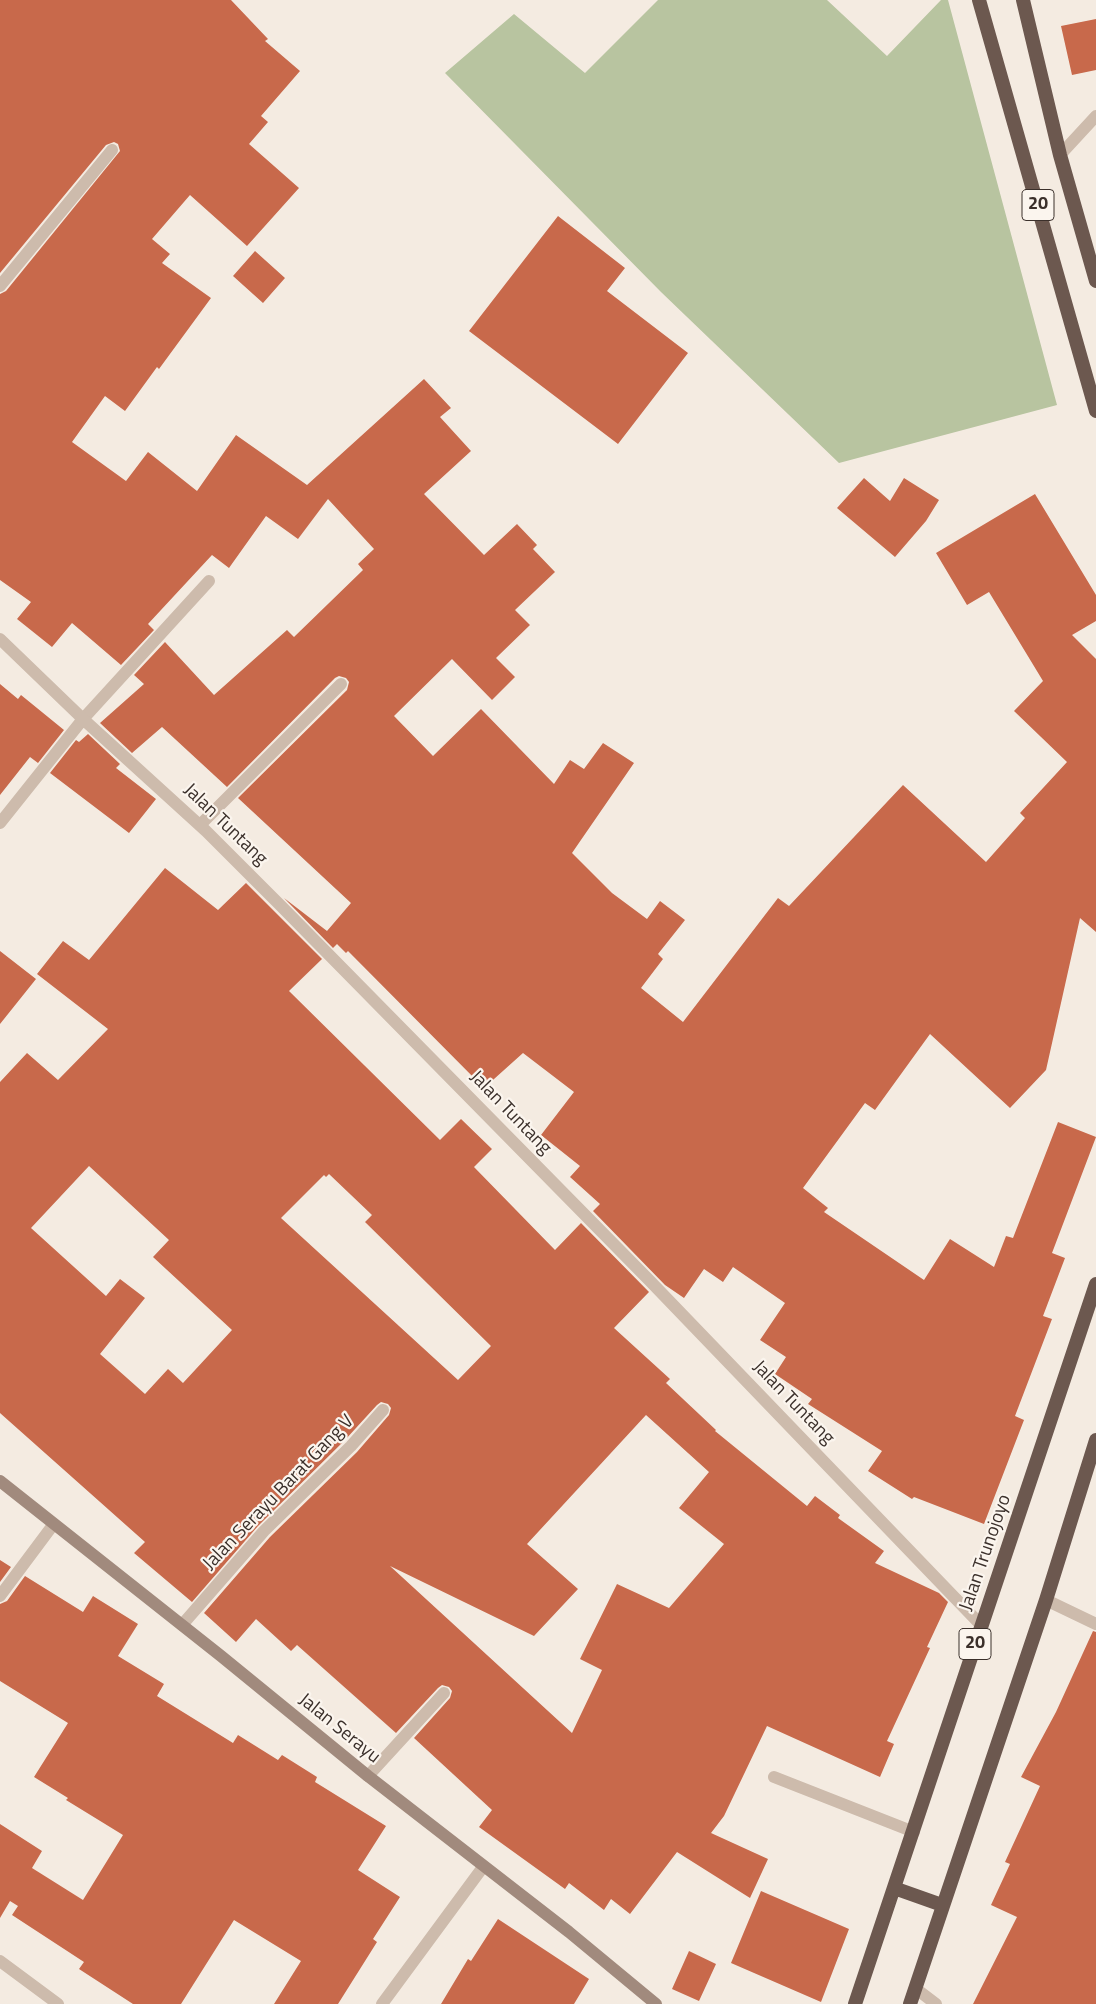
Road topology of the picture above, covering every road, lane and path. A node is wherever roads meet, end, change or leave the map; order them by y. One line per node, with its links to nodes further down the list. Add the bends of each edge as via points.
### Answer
1 (979, 0): 8 (highway, 20)
2 (1023, 0): 5 (highway, 20)
3 (1096, 116): 5 (street)
4 (112, 150): 7 (street)
5 (1060, 155): 6 (highway, 20)
6 (1096, 281)
7 (0, 286)
8 (1096, 411)
9 (210, 581): 12 (street)
10 (0, 639): 12 (street, Jalan Tuntang)
11 (341, 684): 14 (street)
12 (83, 719): 13 (street); 14 (street, Jalan Tuntang)
13 (0, 823)
14 (200, 825): 24 (street, Jalan Tuntang, via 650,1281)
15 (1096, 1284): 24 (highway, Jalan Trunojoyo / 20)
16 (383, 1410): 23 (street, Jalan Serayu Barat Gang V, via 264,1531)
17 (1096, 1440): 21 (highway)
18 (0, 1481): 19 (main road, Jalan Serayu)
19 (53, 1525): 20 (street); 23 (main road, Jalan Serayu)
20 (0, 1596)
21 (1046, 1600): 22 (street); 31 (highway)
22 (1096, 1624)
23 (182, 1625): 26 (main road, Jalan Serayu)
24 (981, 1626): 28 (highway, Jalan Trunojoyo / 20)
25 (444, 1693): 26 (street)
26 (368, 1776): 29 (main road, Jalan Serayu)
27 (774, 1777): 28 (street)
28 (914, 1832): 30 (highway, Jalan Trunojoyo / 20)
29 (483, 1867): 35 (street); 36 (main road, Jalan Serayu)
30 (894, 1888): 31 (highway); 37 (highway, Jalan Trunojoyo / 20)
31 (942, 1905): 33 (highway)
32 (0, 1961): 34 (street)
33 (914, 1988): 38 (highway); 39 (street)
34 (58, 2004)
35 (382, 2004)
36 (656, 2004)
37 (855, 2004)
38 (910, 2004)
39 (936, 2004)

